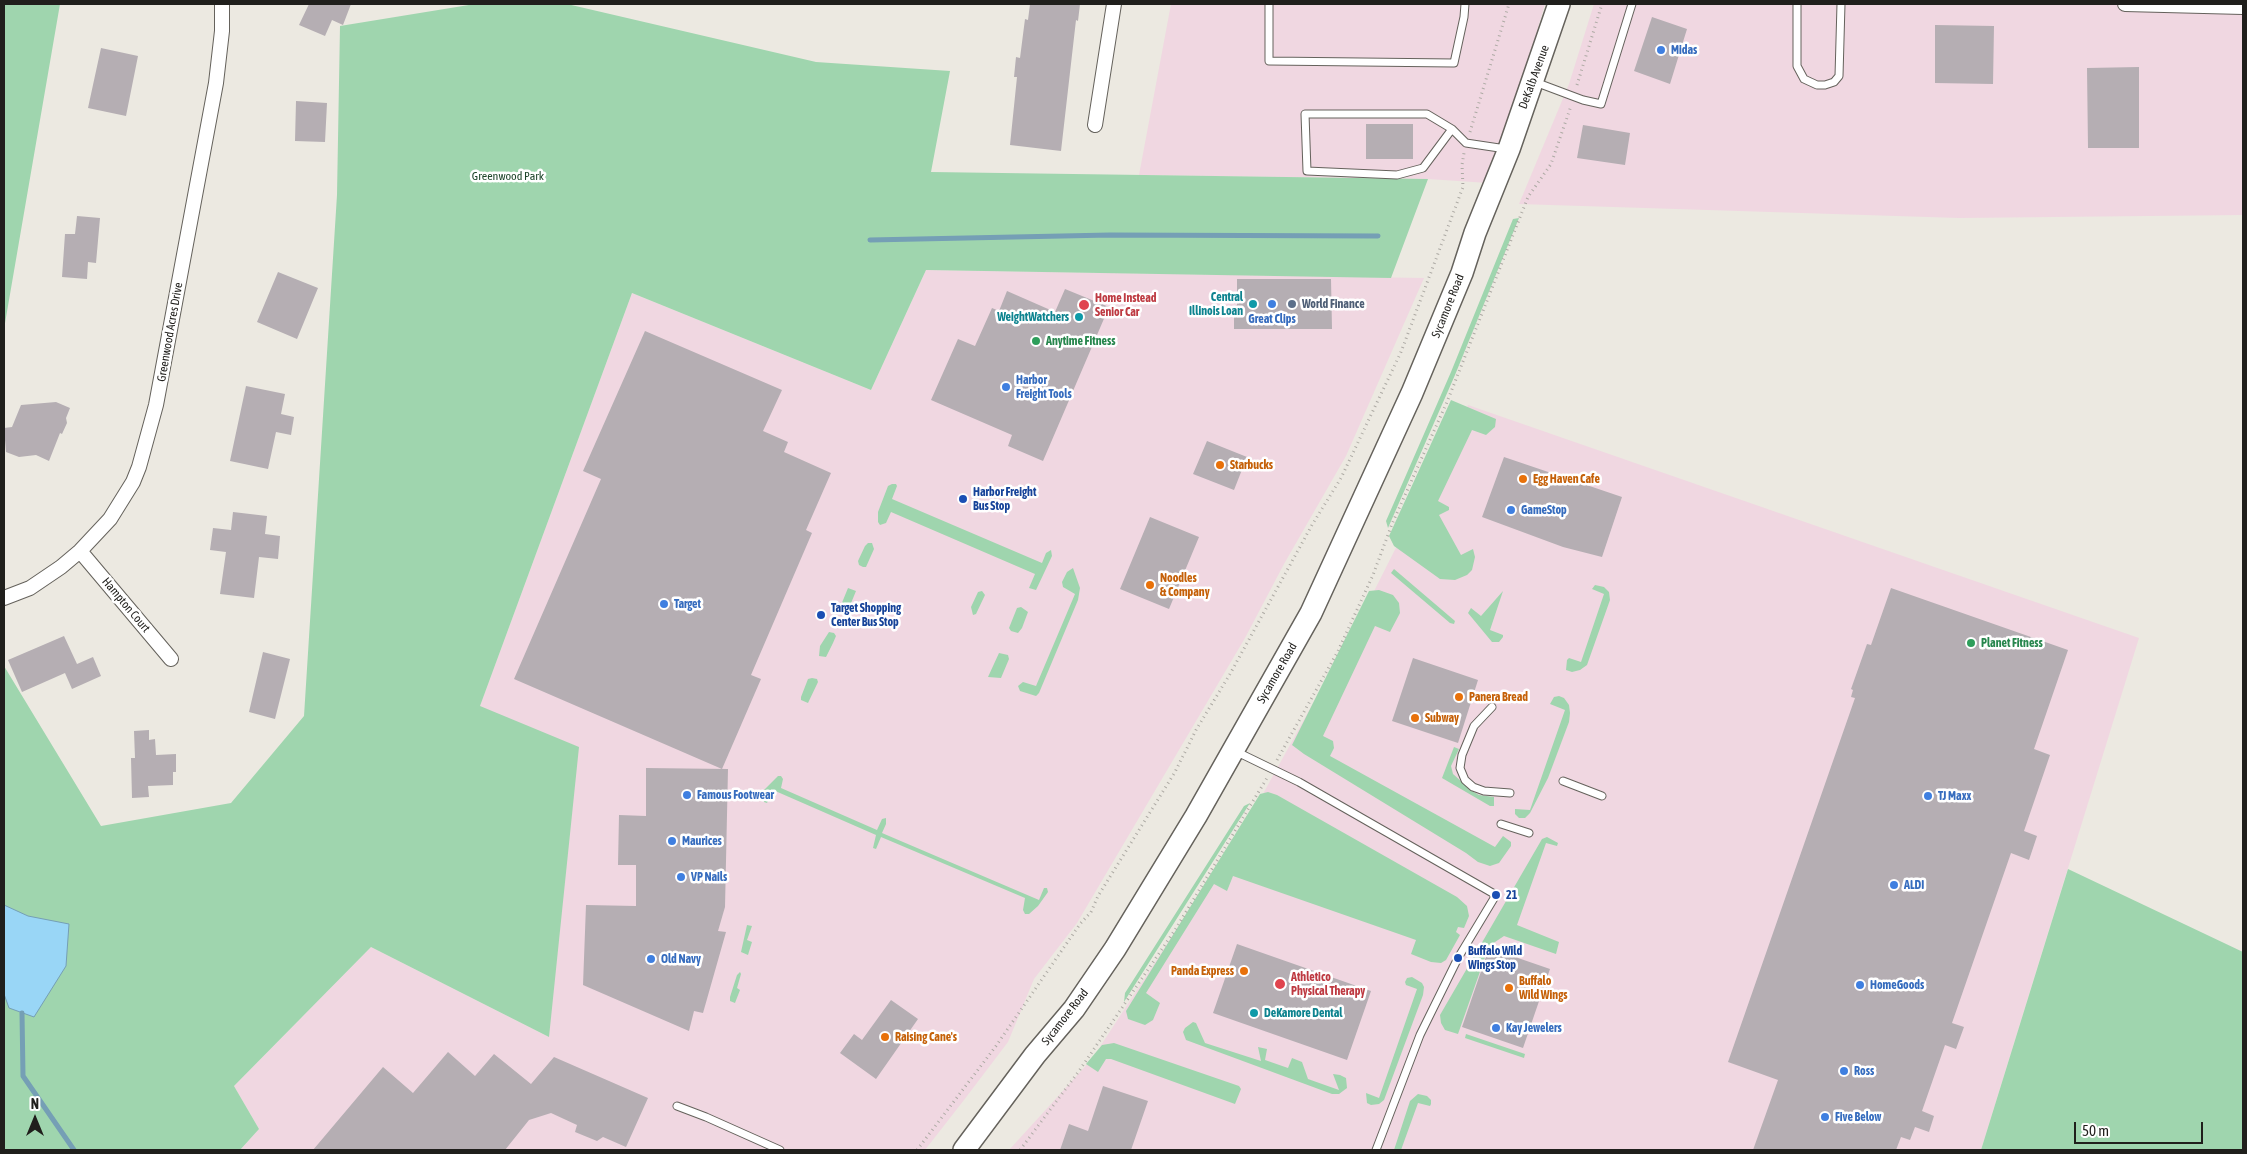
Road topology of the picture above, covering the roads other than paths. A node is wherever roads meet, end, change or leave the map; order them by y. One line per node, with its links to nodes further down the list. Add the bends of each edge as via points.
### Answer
1 (222, 4): 16 (street, Greenwood Acres Drive, via 216,83 146,447 136,474 110,519)
2 (1114, 4): 13 (street)
3 (1269, 4): 4 (lane, via 1269,61 1454,63)
4 (1464, 4)
5 (1559, 4): 12 (main road, DeKalb Avenue)
6 (1632, 4): 12 (lane, via 1601,104)
7 (1797, 4): 8 (lane, via 1797,66 1804,79 1817,85 1834,82 1839,76)
8 (1841, 4)
9 (2125, 4): 10 (street)
10 (2227, 5): 11 (street)
11 (2243, 7)
12 (1533, 82): 15 (main road, DeKalb Avenue)
13 (1096, 125)
14 (1452, 129): 14 (lane, via 1427,114 1305,114 1307,171 1397,176 1423,168); 15 (lane, via 1466,143)
15 (1508, 149): 20 (main road, Sycamore Road, via 1462,273 1355,518 1311,613)
16 (80, 551): 17 (street, Greenwood Acres Drive, via 30,588); 18 (street, Hampton Court)
17 (4, 598)
18 (171, 659)
19 (1492, 707): 22 (lane, via 1474,726 1460,768 1465,780 1473,787)
20 (1233, 751): 28 (main road, Sycamore Road, via 1110,957 1074,1009); 29 (lane, via 1299,782 1496,895 1458,958 1420,1035)
21 (1563, 781): 23 (lane)
22 (1510, 793)
23 (1602, 796)
24 (1501, 824): 25 (lane)
25 (1529, 833)
26 (677, 1106): 27 (lane)
27 (780, 1150)
28 (964, 1150)
29 (1376, 1150)

